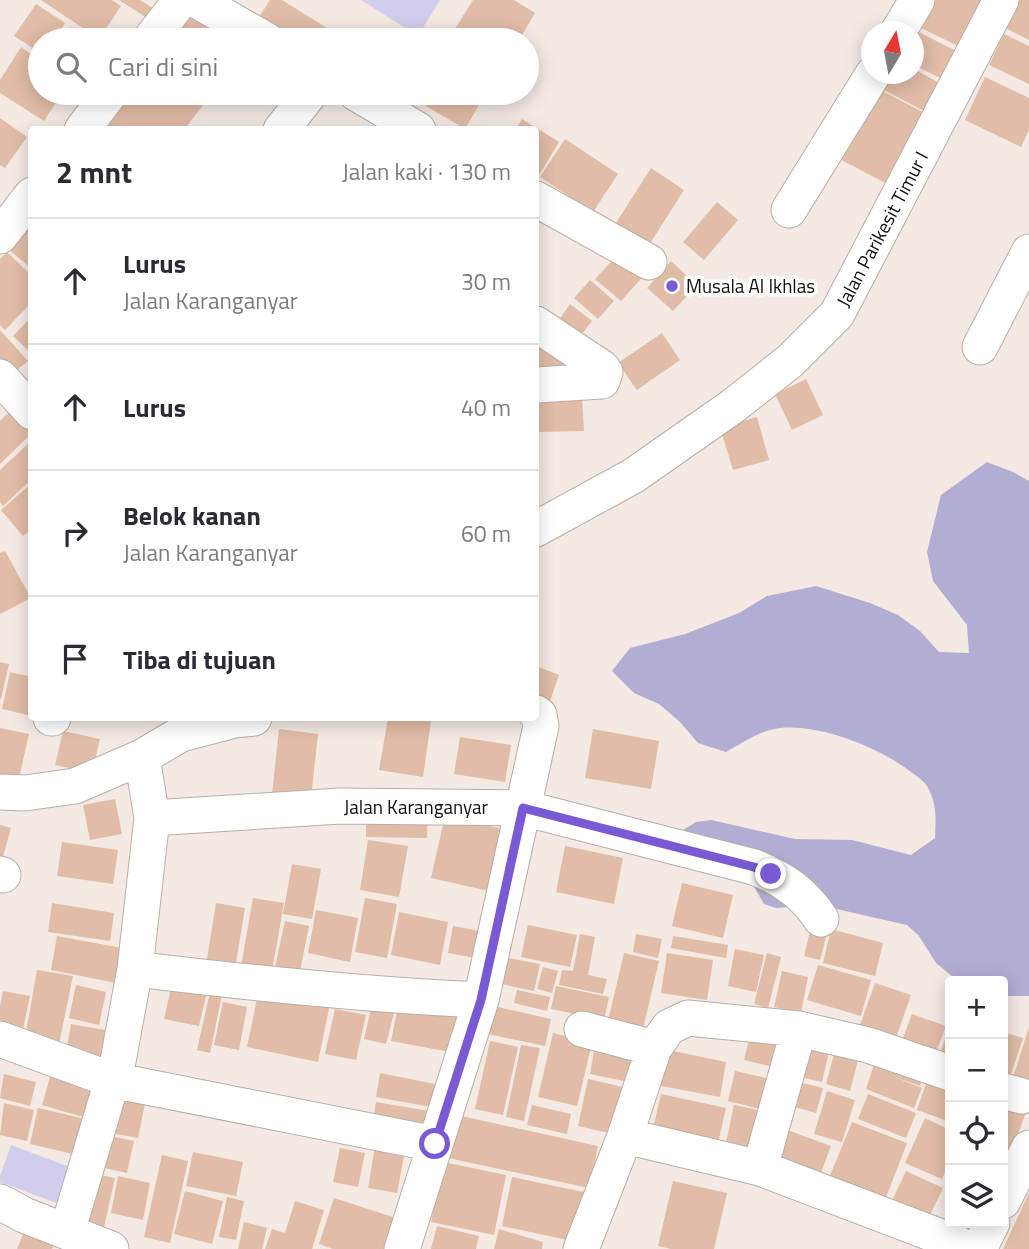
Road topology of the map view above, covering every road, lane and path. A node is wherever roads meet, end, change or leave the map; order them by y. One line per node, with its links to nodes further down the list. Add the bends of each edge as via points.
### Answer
1 (181, 0): 6 (street)
2 (196, 0): 7 (street)
3 (918, 0): 5 (street)
4 (1001, 0): 26 (street, Jalan Parikesit Timur I, via 837,314 790,361 733,407 633,476)
5 (905, 21)
6 (159, 28)
7 (245, 28)
8 (867, 84): 17 (street)
9 (101, 105): 12 (street)
10 (301, 105): 13 (street)
11 (376, 105): 14 (street)
12 (85, 126)
13 (284, 126)
14 (411, 126)
15 (28, 200): 18 (street)
16 (539, 201): 20 (street)
17 (789, 210)
18 (0, 236)
19 (1029, 252): 22 (street)
20 (649, 262)
21 (539, 326): 24 (street, via 605,372 602,381)
22 (980, 347)
23 (0, 377): 25 (street)
24 (539, 385)
25 (28, 408)
26 (539, 527)
27 (539, 715): 32 (street, via 541,726)
28 (224, 721): 29 (street)
29 (176, 726): 30 (street)
30 (142, 757): 31 (street, via 75,786); 33 (street)
31 (0, 792)
32 (523, 808): 33 (street, Jalan Karanganyar, via 340,806); 34 (street, Jalan Karanganyar, via 754,867 797,890); 36 (street)
33 (152, 818): 35 (street)
34 (821, 919)
35 (135, 969): 36 (street, via 269,985); 42 (street)
36 (481, 1000): 44 (street)
37 (582, 1029): 40 (street)
38 (799, 1029): 40 (street, via 688,1018 669,1027); 41 (street, via 868,1045); 46 (street)
39 (0, 1039): 42 (street)
40 (654, 1048): 43 (street)
41 (945, 1071)
42 (112, 1080): 44 (street); 50 (street)
43 (625, 1136): 46 (street); 54 (street)
44 (435, 1144): 53 (street)
45 (1029, 1148): 47 (street)
46 (760, 1168): 51 (street)
47 (1008, 1191)
48 (0, 1202): 50 (street)
49 (987, 1228): 51 (street)
50 (67, 1232): 52 (street)
51 (968, 1246)
52 (111, 1249)
53 (402, 1249)
54 (581, 1249)

